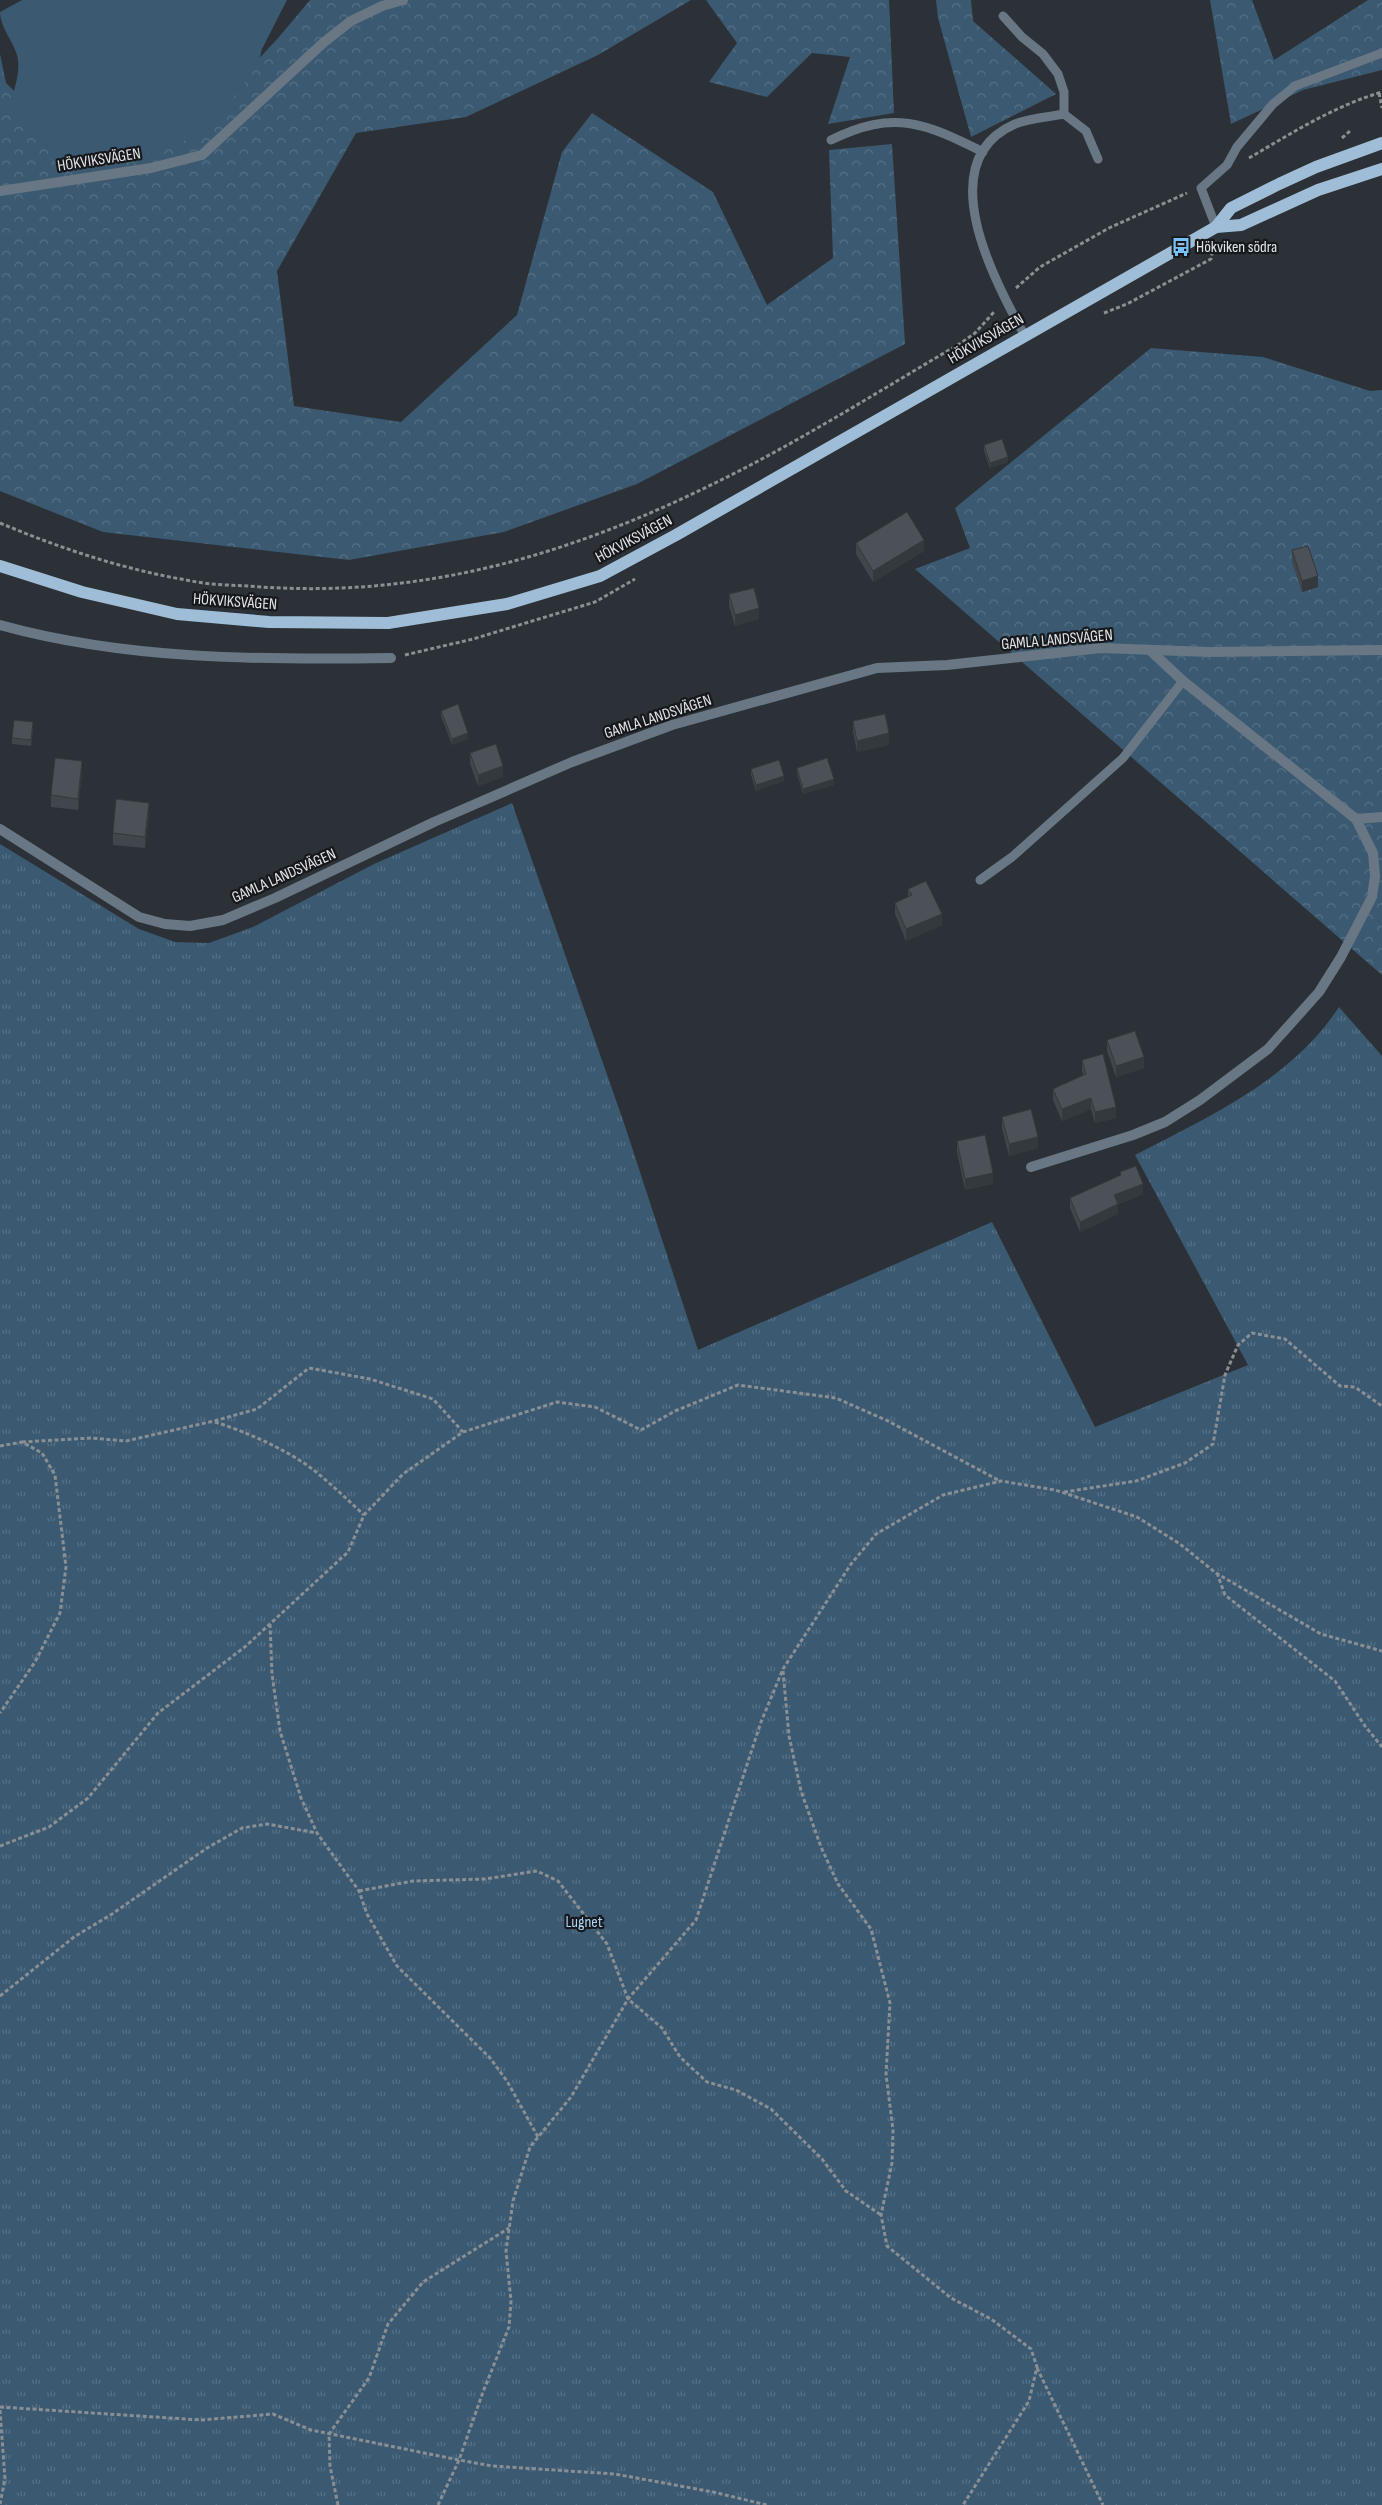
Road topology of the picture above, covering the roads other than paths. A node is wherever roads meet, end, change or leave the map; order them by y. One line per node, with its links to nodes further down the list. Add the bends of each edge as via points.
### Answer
1 (403, 0): 10 (street, HÖKVIKSVÄGEN, via 350,21 202,155 152,168)
2 (1003, 16): 4 (lane, via 1043,54 1058,74 1064,92)
3 (1382, 53): 11 (lane, via 1295,86 1268,110 1227,164 1202,188)
4 (1064, 114): 7 (lane, via 1016,123 997,135); 8 (lane, via 1086,132)
5 (831, 140): 7 (lane, via 878,124 919,124)
6 (1382, 143): 11 (main road, HÖKVIKSVÄGEN, via 1316,167 1231,208)
7 (982, 152): 12 (lane, via 974,175 972,201 979,233 1004,299)
8 (1098, 159)
9 (1382, 170): 11 (main road, HÖKVIKSVÄGEN, via 1318,190 1241,225)
10 (0, 191)
11 (1216, 227): 12 (main road, HÖKVIKSVÄGEN)
12 (1025, 336): 13 (main road, HÖKVIKSVÄGEN, via 600,576 507,604 388,623 269,622 177,614 82,592)
13 (0, 566)
14 (0, 625): 17 (street, via 92,645 141,651 233,657)
15 (1382, 650): 16 (street, GAMLA LANDSVÄGEN)
16 (1152, 652): 18 (street); 21 (street, GAMLA LANDSVÄGEN, via 1101,648 947,665 877,668 672,725 572,762 223,920 190,926 139,917)
17 (391, 658)
18 (1183, 681): 20 (street); 22 (lane, via 1123,758 1012,857)
19 (1382, 817): 20 (street)
20 (1356, 819): 23 (street, via 1372,853 1375,876 1372,896 1341,957 1318,992 1268,1049 1165,1122)
21 (0, 829)
22 (980, 880)
23 (1031, 1167)

